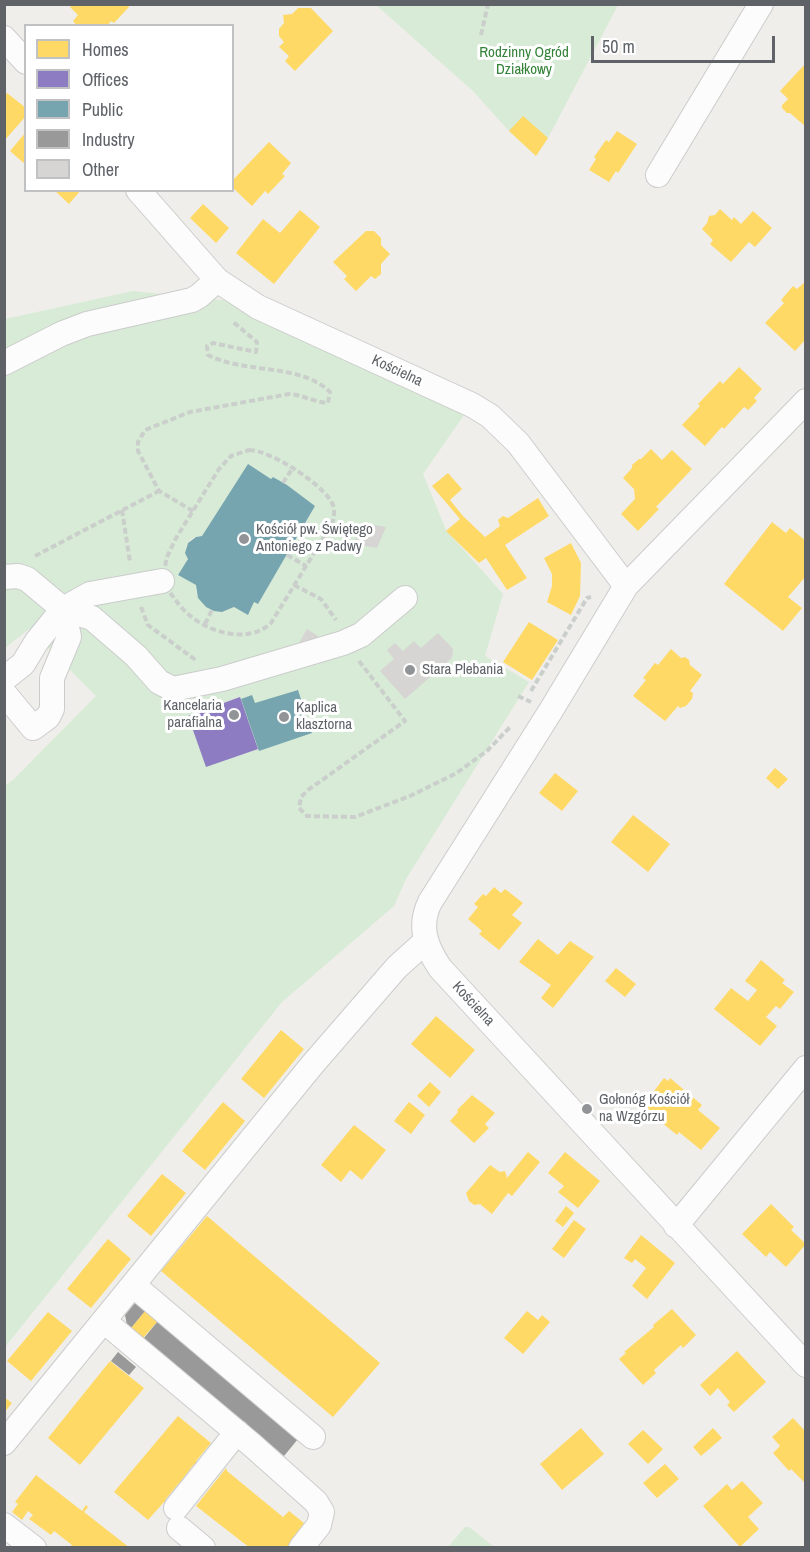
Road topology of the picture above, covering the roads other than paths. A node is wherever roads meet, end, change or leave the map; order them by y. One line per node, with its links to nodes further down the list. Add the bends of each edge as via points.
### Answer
1 (761, 4): 4 (street)
2 (4, 38): 3 (street)
3 (24, 60)
4 (658, 175)
5 (140, 192): 6 (street, Kościelna)
6 (217, 280): 7 (street, via 192,300 87,324); 11 (street, Kościelna, via 258,307 490,416 518,443)
7 (4, 363)
8 (806, 401): 11 (street, Kościelna)
9 (8, 576): 13 (street, via 32,582)
10 (162, 580): 13 (street, via 90,594)
11 (626, 586): 16 (street, Kościelna, via 430,902 425,912)
12 (405, 598): 13 (street, via 362,635 340,633 222,679 173,688 159,682 92,618)
13 (63, 609): 14 (street, via 23,664); 15 (street, via 69,637 52,678 52,709 48,717 33,728)
14 (4, 679)
15 (4, 693)
16 (426, 942): 18 (street, Kościelna, via 440,968); 19 (street, via 365,1002)
17 (806, 1068): 18 (street)
18 (676, 1226): 21 (street, Kościelna)
19 (133, 1285): 20 (street); 23 (street)
20 (104, 1321): 22 (street); 24 (street)
21 (806, 1365)
22 (237, 1432): 27 (street, via 177,1518); 28 (street, via 316,1502 322,1512 319,1525)
23 (313, 1437)
24 (4, 1443)
25 (4, 1525): 26 (street)
26 (34, 1548)
27 (203, 1548)
28 (301, 1548)

